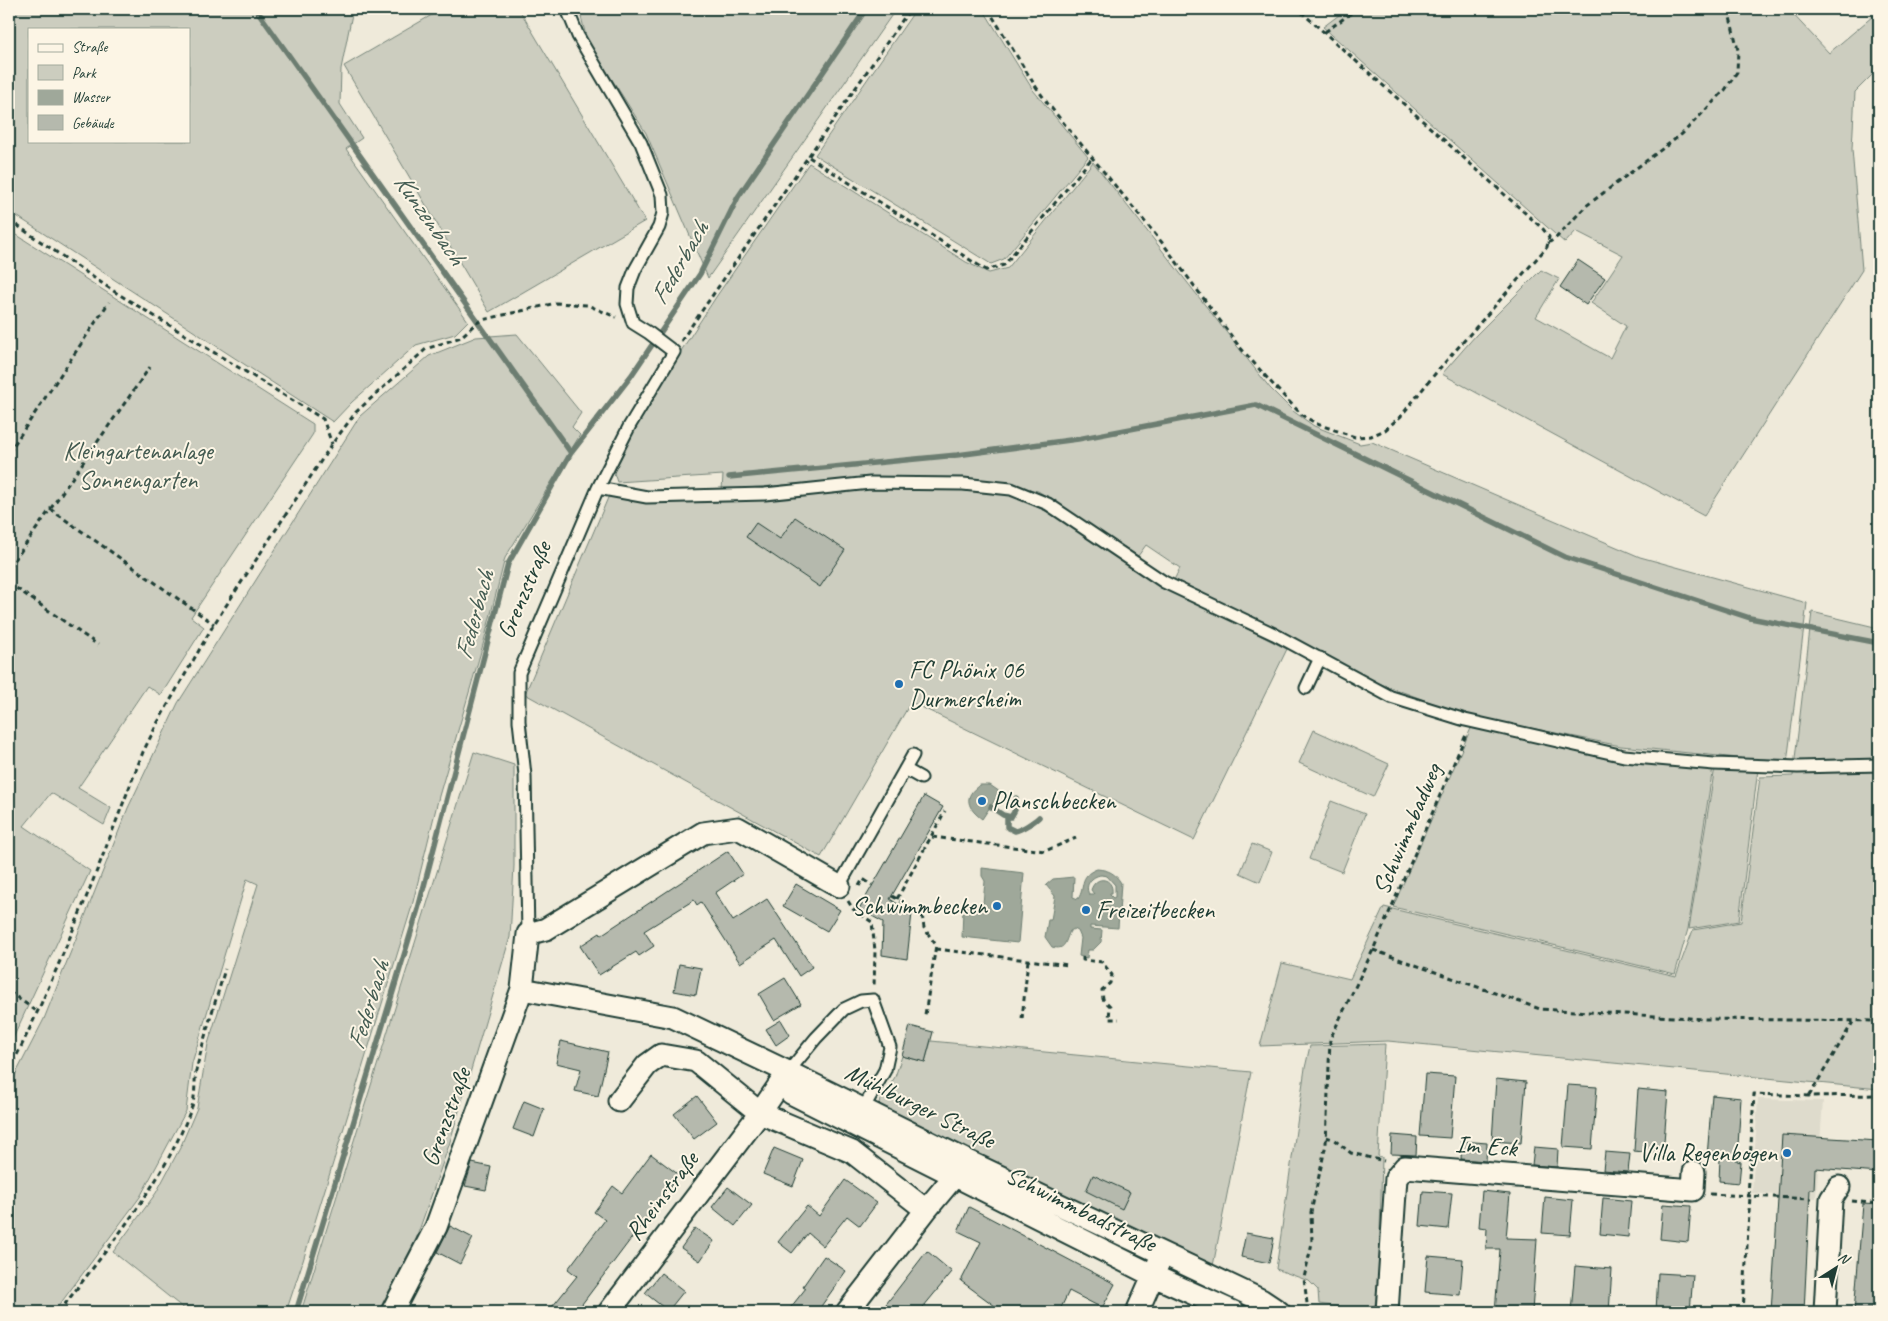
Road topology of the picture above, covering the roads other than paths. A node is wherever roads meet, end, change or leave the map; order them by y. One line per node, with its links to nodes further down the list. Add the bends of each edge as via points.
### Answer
1 (568, 9): 2 (lane, Grenzstraße, via 578,36 642,143 662,195 663,214 659,227 635,270 628,288 627,304 633,323 670,348)
2 (598, 488): 3 (lane, via 648,497 765,494 870,483 963,484 1010,489 1048,504 1164,582); 10 (lane, Grenzstraße, via 519,673)
3 (1320, 658): 4 (lane); 6 (lane, via 1392,697 1465,720 1624,756 1798,768)
4 (1306, 688)
5 (913, 755): 7 (lane)
6 (1879, 765)
7 (905, 769): 8 (lane); 9 (lane)
8 (921, 778)
9 (839, 886): 10 (street, via 738,828 703,833 546,929)
10 (528, 934): 11 (street, Grenzstraße)
11 (522, 989): 12 (street, Mühlburger Straße, via 673,1017); 22 (street, Grenzstraße, via 436,1227)
12 (788, 1072): 14 (street, Mühlburger Straße); 14 (lane, via 844,1010 874,1000 890,1047 885,1070); 15 (street, Rheinstraße); 16 (street, Schwimmbadstraße, via 791,1093)
13 (619, 1101): 15 (street, via 647,1065 661,1055 696,1061)
14 (863, 1109): 16 (street, Mühlburger Straße)
15 (760, 1113): 19 (street, via 852,1152); 23 (street, Rheinstraße)
16 (961, 1169): 19 (street); 20 (street, Mühlburger Straße); 21 (street, Schwimmbadstraße)
17 (1693, 1181): 28 (street, Im Eck, via 1405,1168 1396,1178)
18 (1835, 1193): 29 (street)
19 (926, 1210): 24 (street)
20 (1162, 1254): 21 (street); 27 (street, Mühlburger Straße, via 1261,1300)
21 (1154, 1276): 25 (street); 26 (street, Schwimmbadstraße)
22 (392, 1312)
23 (609, 1312)
24 (847, 1312)
25 (1137, 1312)
26 (1234, 1312)
27 (1279, 1312)
28 (1387, 1312)
29 (1824, 1312)

